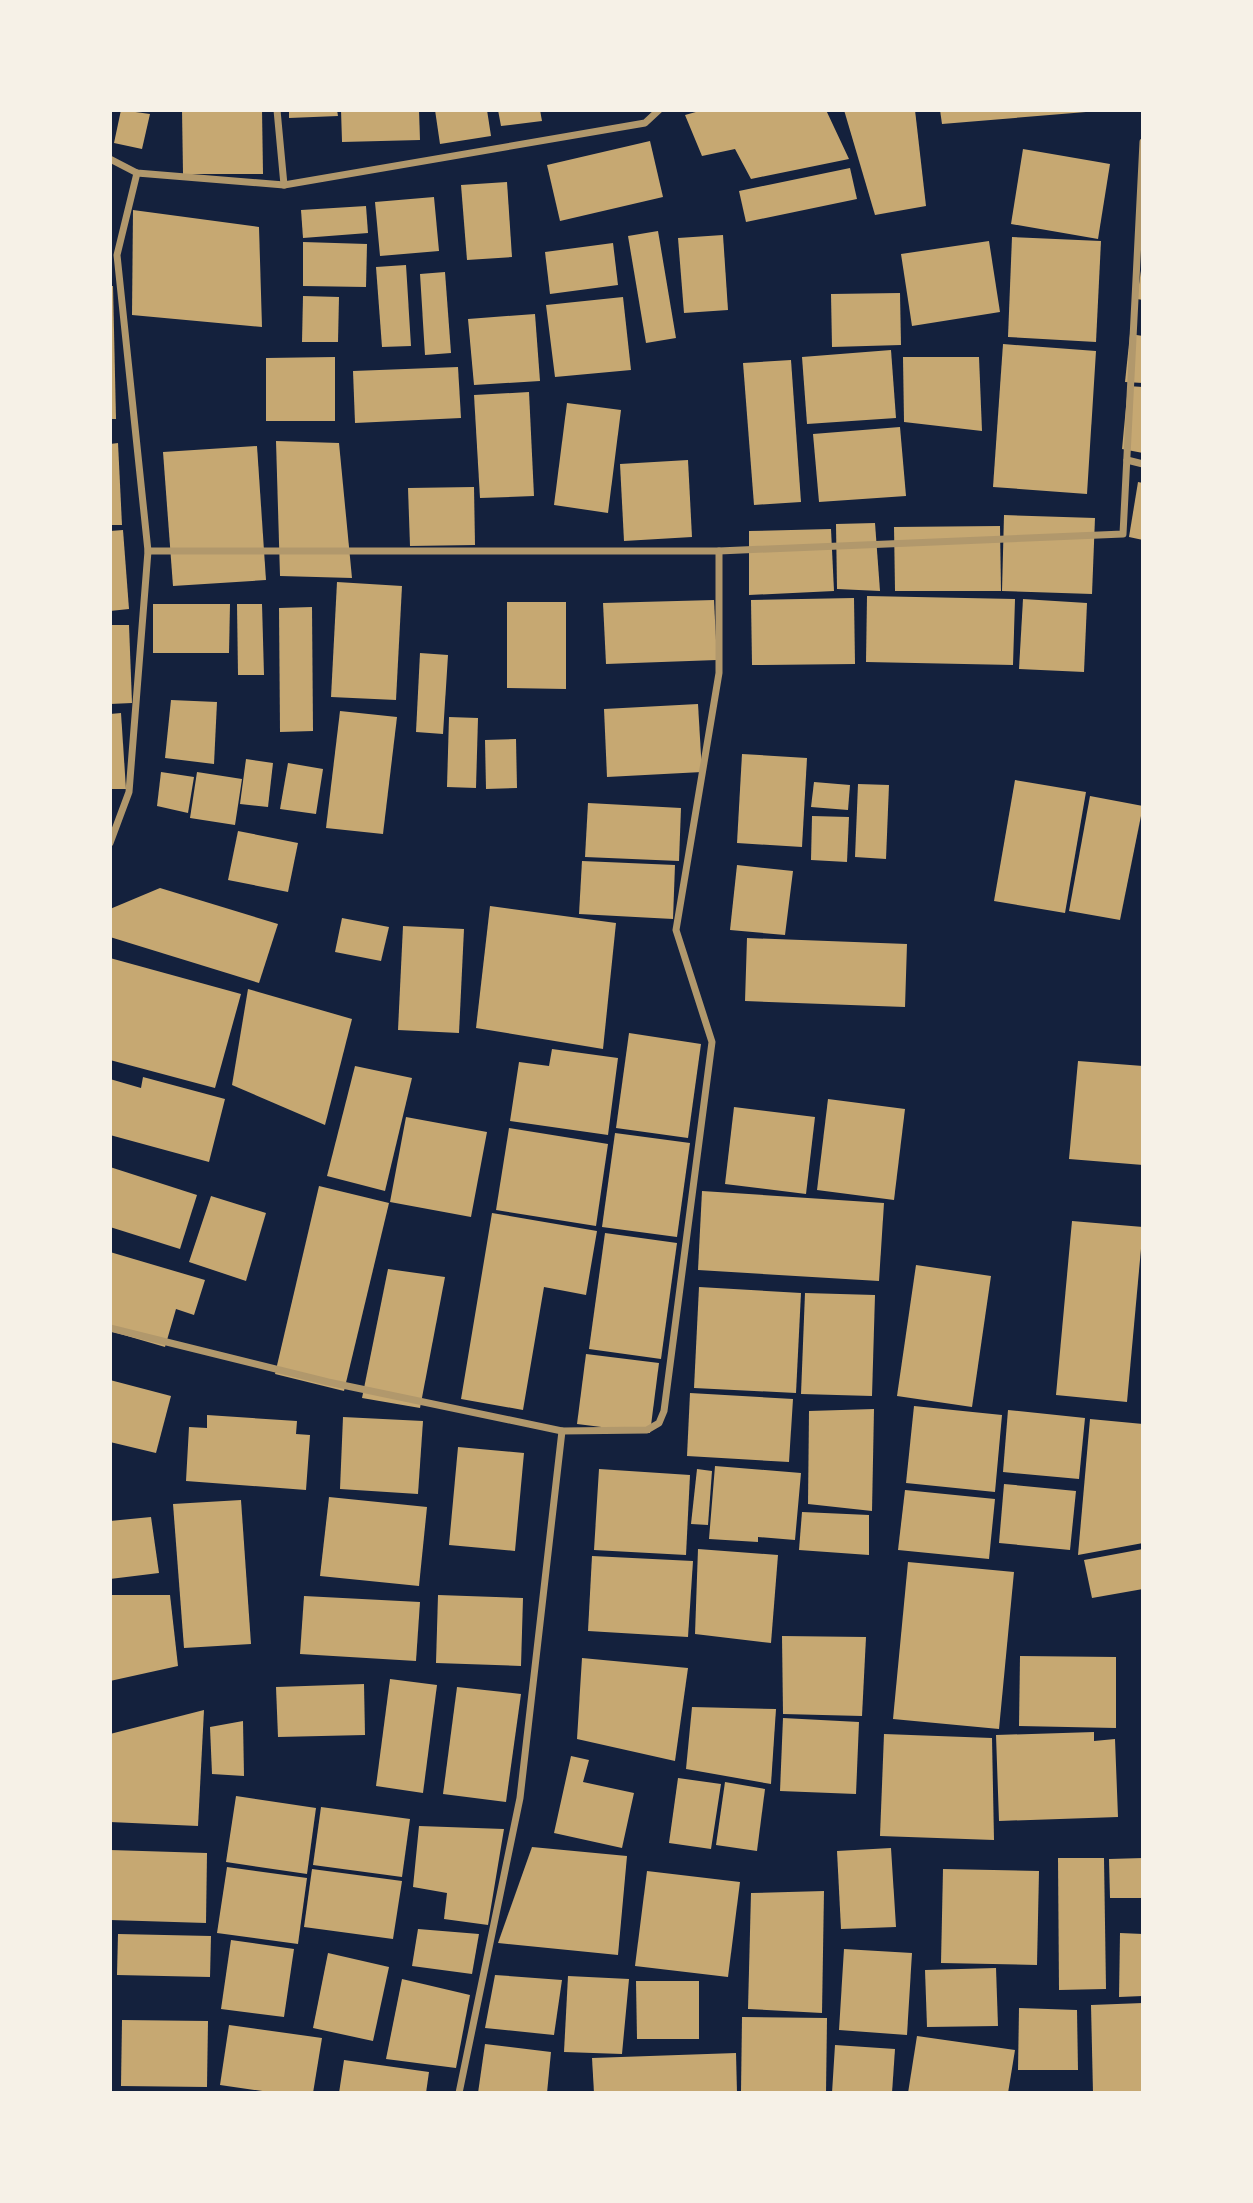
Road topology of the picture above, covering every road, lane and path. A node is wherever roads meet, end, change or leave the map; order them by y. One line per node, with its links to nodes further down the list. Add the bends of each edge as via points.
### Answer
1 (277, 110): 6 (street)
2 (659, 110): 6 (street, via 645,123)
3 (1143, 142): 7 (street)
4 (110, 159): 5 (street)
5 (137, 173): 6 (street); 9 (street, via 117,255)
6 (284, 185)
7 (1128, 460): 8 (street); 10 (street, via 1123,534)
8 (1143, 464)
9 (148, 551): 10 (street); 11 (street, via 129,792)
10 (719, 551): 13 (street, via 719,673 676,930 712,1042 664,1412 659,1423 647,1430)
11 (110, 844)
12 (110, 1328): 13 (street, via 328,1382)
13 (562, 1431): 14 (street, via 520,1798)
14 (459, 2093)

